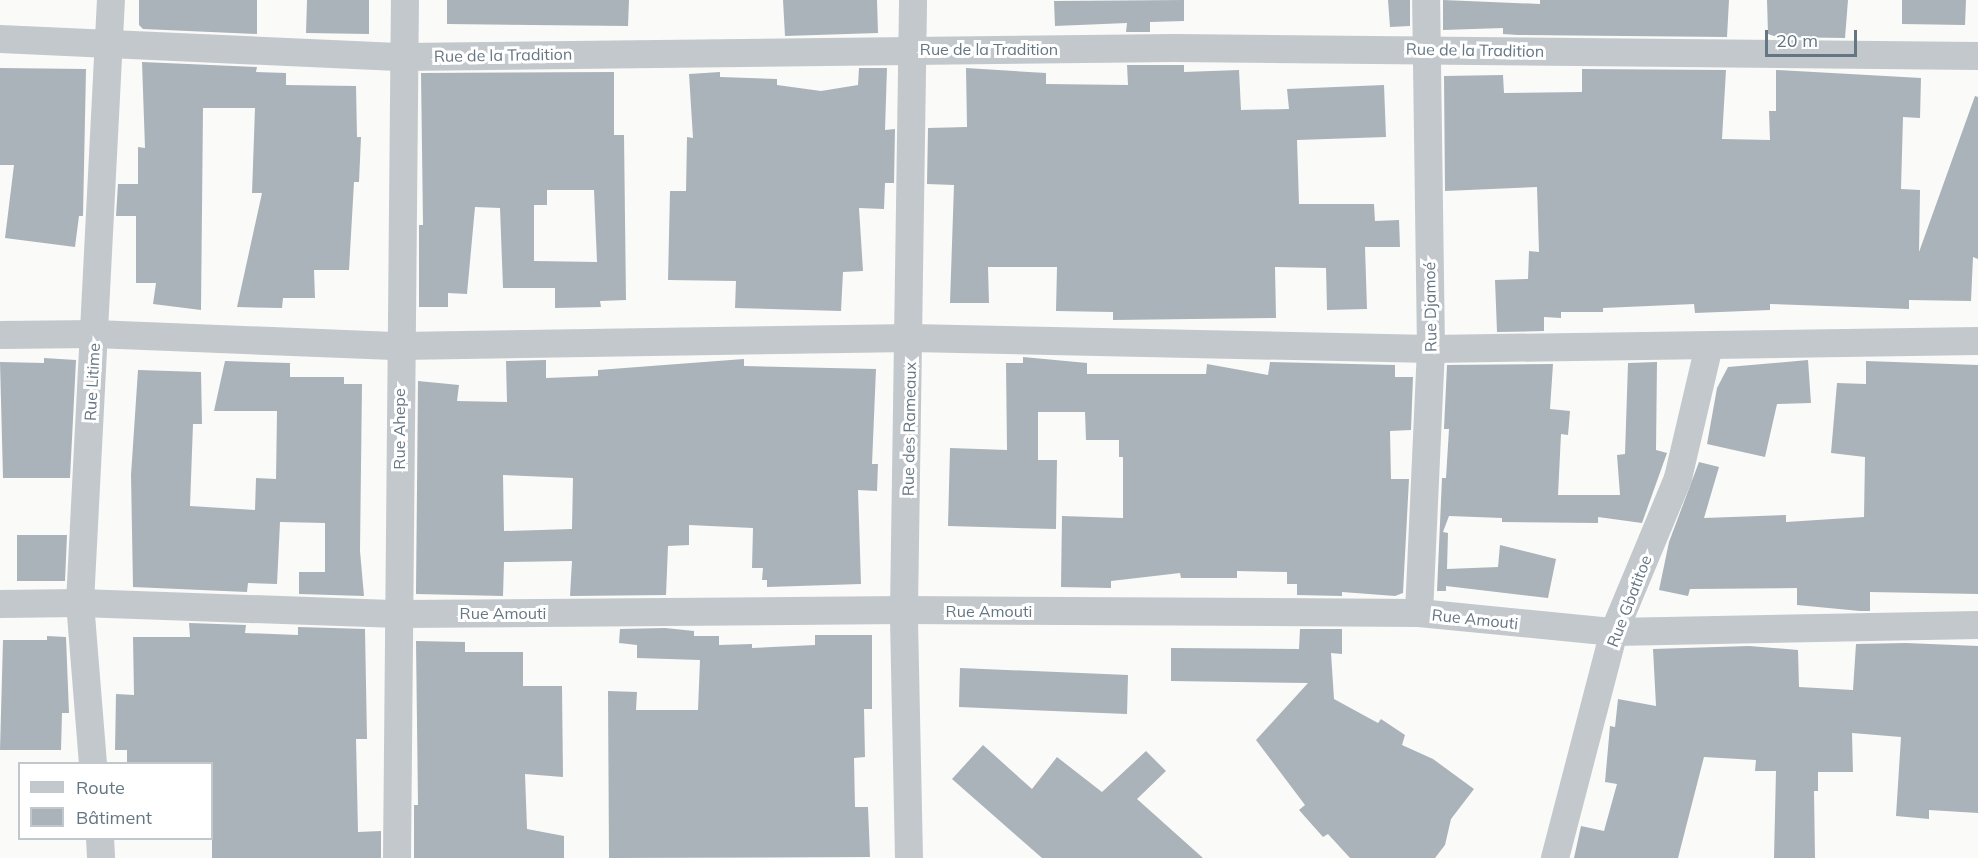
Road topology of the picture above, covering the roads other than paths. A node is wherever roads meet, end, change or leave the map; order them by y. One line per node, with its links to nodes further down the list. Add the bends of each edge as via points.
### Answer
1 (111, 0): 6 (street, Rue Litime)
2 (405, 0): 10 (street, Rue Ahepe)
3 (913, 0): 8 (street, Rue des Rameaux)
4 (1426, 0): 7 (street, Rue Djamoé)
5 (0, 39): 6 (street, Rue de la Tradition)
6 (110, 42): 10 (street, Rue de la Tradition); 11 (street, Rue Litime)
7 (1426, 49): 8 (street, Rue de la Tradition); 9 (street, Rue de la Tradition); 17 (street, Rue Djamoé)
8 (913, 50): 10 (street, Rue de la Tradition); 13 (street, Rue des Rameaux)
9 (1978, 56)
10 (404, 57): 15 (street, Rue Ahepe)
11 (95, 334): 12 (street); 15 (street); 18 (street, Rue Litime)
12 (0, 335)
13 (911, 338): 15 (street); 17 (street); 20 (street, Rue des Rameaux)
14 (1978, 341): 16 (street)
15 (400, 346): 22 (street, Rue Ahepe)
16 (1709, 346): 17 (street); 24 (street, Rue Gbatitoe, via 1678,478)
17 (1431, 349): 21 (street, Rue Djamoé, via 1428,485)
18 (80, 603): 19 (street, Rue Amouti); 22 (street, Rue Amouti); 25 (street, Rue Litime)
19 (0, 604)
20 (904, 610): 21 (street, Rue Amouti); 22 (street, Rue Amouti); 29 (street, Rue des Rameaux)
21 (1419, 613): 24 (street, Rue Amouti)
22 (399, 614): 28 (street, Rue Ahepe)
23 (1978, 625): 24 (street, Rue Amouti)
24 (1614, 632): 30 (street, Rue Gbatitoe)
25 (93, 762)
26 (100, 840): 27 (street)
27 (101, 858)
28 (397, 858)
29 (909, 858)
30 (1555, 858)

